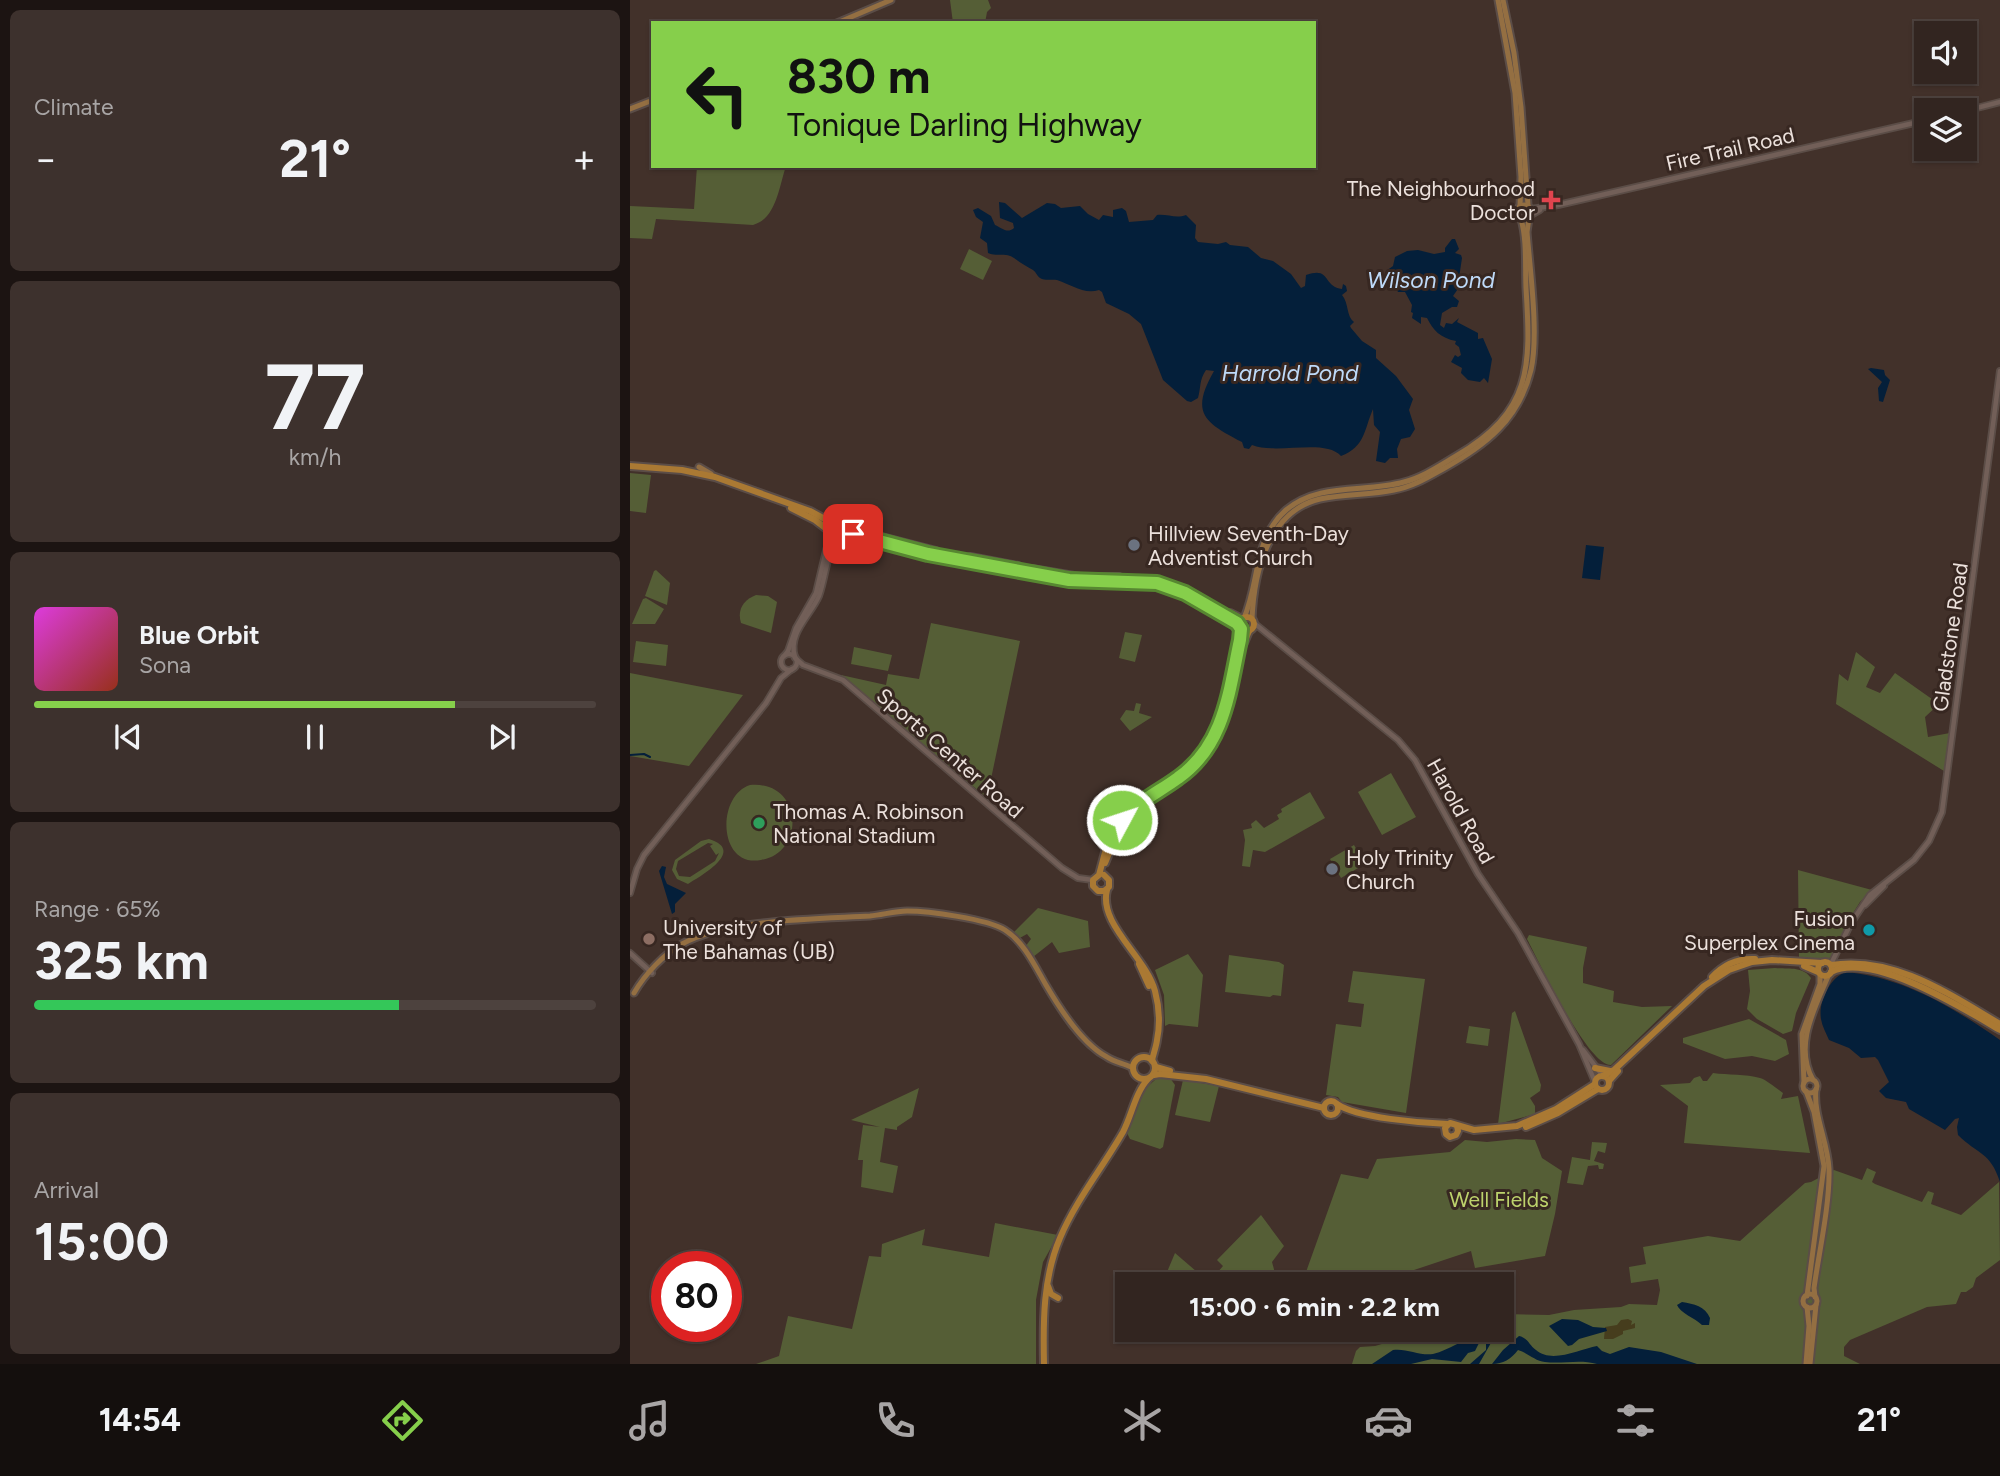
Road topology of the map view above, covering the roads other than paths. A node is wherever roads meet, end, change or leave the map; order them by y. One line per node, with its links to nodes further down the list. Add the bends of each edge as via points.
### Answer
1 (891, 0): 3 (main road)
2 (1501, 0): 9 (main road, via 1515,93); 10 (main road, via 1514,53)
3 (842, 21)
4 (651, 101): 7 (main road)
5 (2000, 102): 6 (main road)
6 (1977, 108)
7 (630, 109)
8 (1914, 123): 10 (main road, Fire Trail Road)
9 (1520, 206): 10 (main road); 11 (main road)
10 (1530, 212): 11 (main road); 18 (main road, via 1532,363 1525,390 1509,419 1476,450 1419,482 1394,491 1320,499 1291,513 1266,547)
11 (1521, 219): 18 (main road, via 1529,349 1523,382 1509,411 1480,441 1415,478 1321,493 1289,508 1276,521 1258,557)
12 (2000, 371): 32 (main road, Gladstone Road, via 1942,811 1921,852 1864,905)
13 (630, 467): 15 (highway); 17 (highway, via 716,480 794,509)
14 (699, 467): 15 (main road)
15 (721, 478): 16 (highway)
16 (832, 523): 17 (highway); 17 (highway, via 839,523)
17 (836, 532): 18 (highway, via 1067,576 1163,581); 19 (highway, via 1069,580 1157,583 1185,593); 21 (main road, via 815,596); 22 (main road, via 819,596 797,634)
18 (1248, 620): 19 (highway); 19 (highway); 20 (main road, Harold Road)
19 (1245, 629): 20 (main road, Harold Road); 29 (highway, via 1227,715 1214,744 1190,774 1127,819 1111,845)
20 (1268, 635): 39 (main road, Harold Road, via 1398,740 1415,760)
21 (785, 655): 22 (main road); 23 (main road)
22 (795, 658): 24 (main road); 26 (main road, Sports Center Road)
23 (781, 665): 24 (main road); 25 (main road)
24 (792, 669): 25 (main road); 26 (main road, Sports Center Road, via 805,668)
25 (781, 678): 27 (main road)
26 (848, 685): 29 (main road, Sports Center Road, via 1064,873)
27 (761, 709): 28 (main road, via 649,844); 30 (main road, via 644,855)
28 (630, 883)
29 (1099, 883): 38 (highway, via 1111,920 1150,975 1157,1001); 40 (highway, via 1110,925 1142,968 1152,993 1153,1043)
30 (630, 893)
31 (630, 955): 33 (main road)
32 (1830, 964): 34 (highway); 34 (highway, via 1818,966); 36 (highway, via 1905,973); 37 (highway, via 1909,981); 43 (highway, via 1772,960 1736,967 1704,986); 48 (main road, via 1807,1032 1806,1057)
33 (650, 973): 35 (main road); 41 (main road, via 680,945 765,924 905,911 983,922 1015,938 1086,1042 1101,1054)
34 (1819, 973): 47 (highway, via 1804,966 1768,964 1723,977); 49 (main road, via 1820,984 1802,1034)
35 (632, 995)
36 (2000, 1024)
37 (2000, 1030)
38 (1158, 1039): 44 (highway); 45 (highway, via 1156,1059)
39 (1579, 1044): 42 (main road, Harold Road); 50 (main road, Harold Road)
40 (1145, 1058): 41 (highway); 44 (highway)
41 (1133, 1064): 46 (highway, via 1134,1074)
42 (1595, 1068): 43 (highway); 47 (main road, Harold Road)
43 (1614, 1070): 47 (highway)
44 (1153, 1071): 45 (highway); 46 (highway); 53 (highway); 54 (highway)
45 (1167, 1071): 54 (highway)
46 (1140, 1077): 53 (highway)
47 (1605, 1077): 50 (highway, via 1597,1077); 50 (highway, via 1606,1088)
48 (1812, 1080): 49 (main road); 51 (main road)
49 (1804, 1083): 52 (main road)
50 (1596, 1085): 57 (highway, via 1517,1126 1474,1130); 60 (highway, via 1558,1113 1522,1128)
51 (1816, 1089): 52 (main road); 64 (main road, via 1829,1174)
52 (1806, 1091): 63 (main road, via 1824,1166)
53 (1139, 1094): 58 (highway)
54 (1325, 1106): 55 (highway, via 1333,1101); 55 (highway, via 1330,1114)
55 (1337, 1108): 56 (highway); 59 (highway)
56 (1448, 1124): 57 (highway); 59 (highway)
57 (1457, 1126): 60 (highway)
58 (1125, 1128): 61 (highway); 61 (highway, via 1127,1141)
59 (1445, 1132): 60 (highway, via 1450,1137)
60 (1457, 1135)
61 (1115, 1144): 62 (highway, via 1065,1228)
62 (1047, 1284): 65 (highway); 68 (highway)
63 (1807, 1296): 64 (main road); 67 (main road)
64 (1815, 1297): 66 (main road)
65 (1058, 1298)
66 (1816, 1306): 67 (main road); 69 (main road)
67 (1807, 1307): 69 (main road)
68 (1044, 1364)
69 (1808, 1364)

